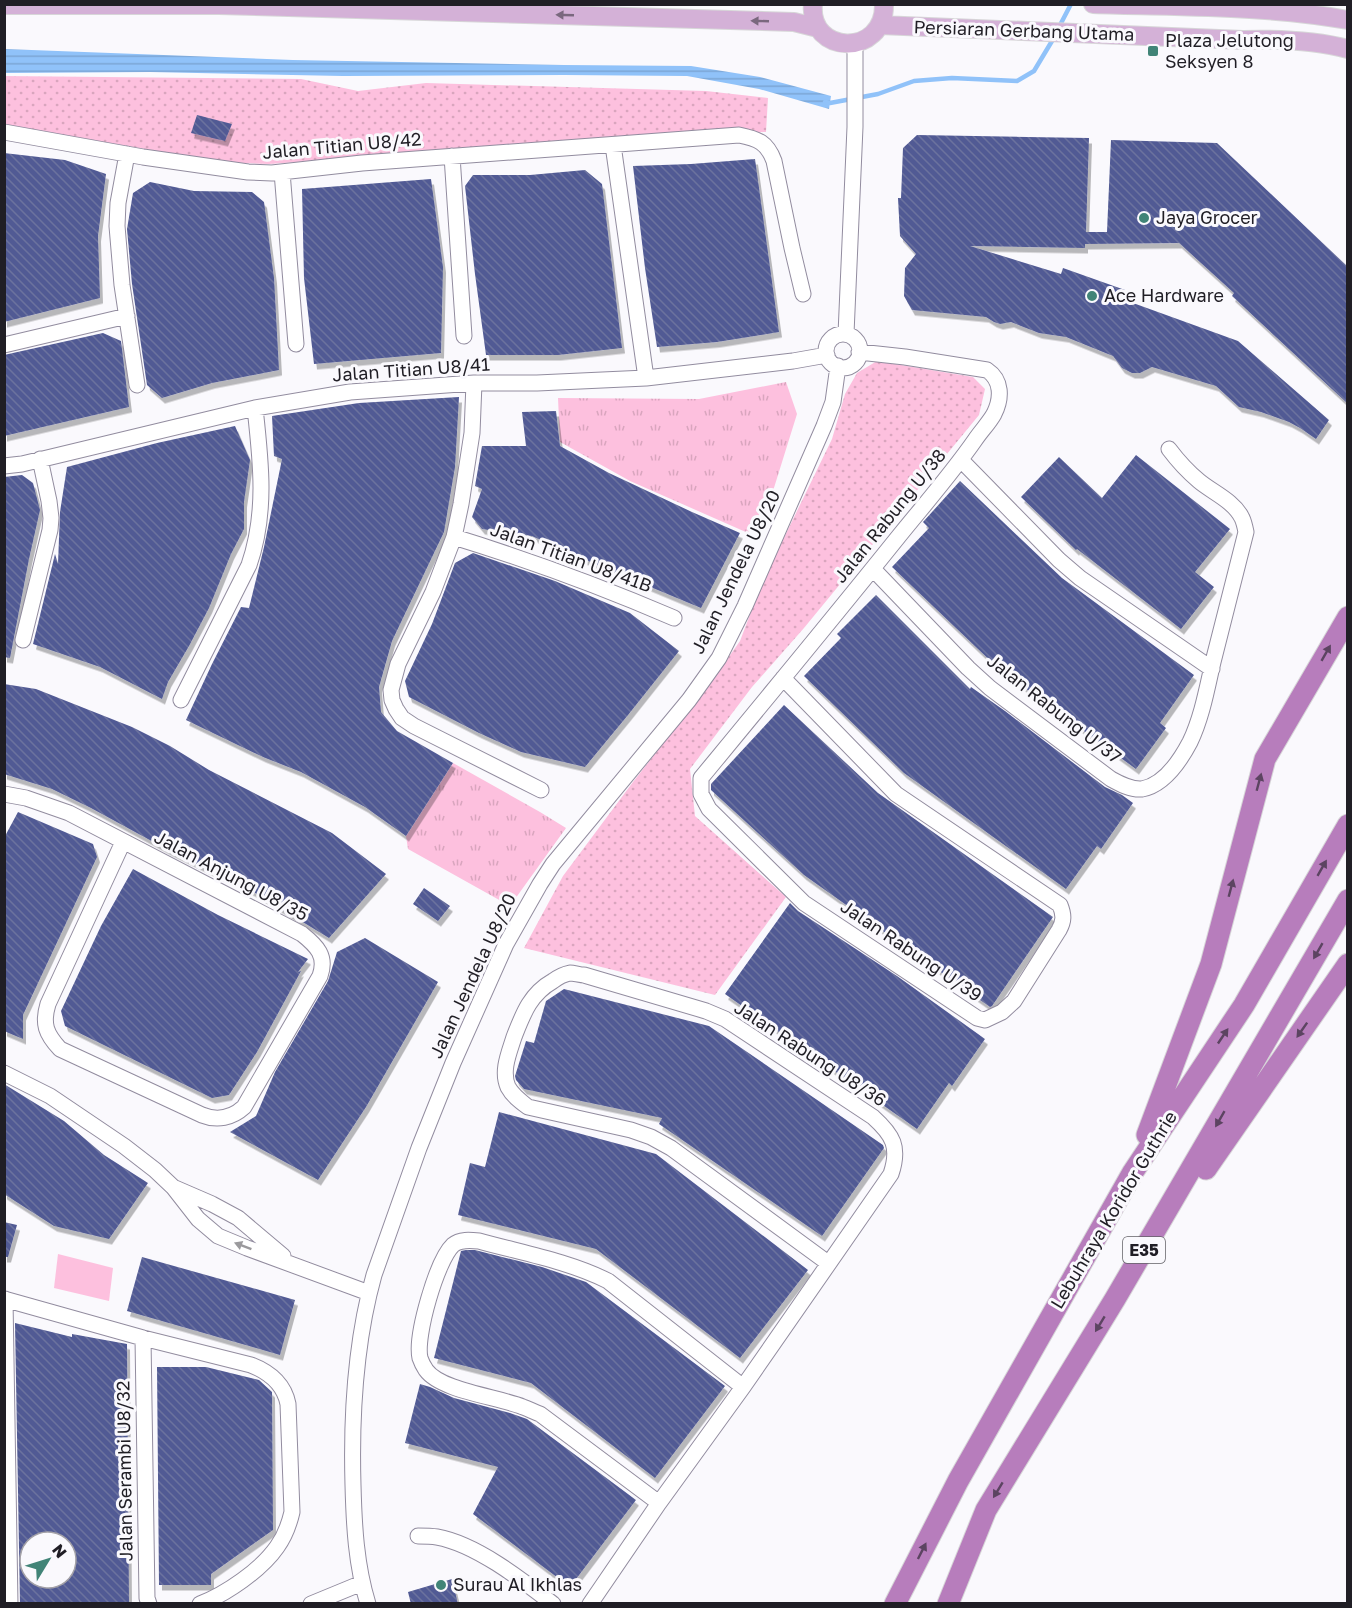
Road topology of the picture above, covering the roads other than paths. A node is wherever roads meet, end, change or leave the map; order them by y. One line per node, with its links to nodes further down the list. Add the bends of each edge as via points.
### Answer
1 (813, 4): 9 (main road)
2 (884, 4): 8 (main road)
3 (1093, 4): 6 (main road, Persiaran Gerbang Utama)
4 (4, 5): 5 (main road)
5 (219, 5): 9 (main road, one-way to 5, via 794,22)
6 (1098, 5): 7 (main road, Persiaran Gerbang Utama, via 1240,8)
7 (1347, 20)
8 (880, 25): 10 (main road, via 874,34); 11 (main road, Persiaran Gerbang Utama, via 1278,39)
9 (818, 28): 10 (main road, via 834,41)
10 (855, 44): 19 (street)
11 (1347, 49)
12 (4, 132): 14 (street, Jalan Titian U8/42)
13 (613, 146): 15 (street, Jalan Titian U8/42); 17 (street, Jalan Titian U8/42, via 739,135 762,142 778,173); 26 (street)
14 (127, 154): 16 (street, Jalan Titian U8/42, via 248,172); 18 (street, via 117,215)
15 (452, 156): 16 (street, Jalan Titian U8/42); 20 (street)
16 (282, 172): 21 (street)
17 (803, 294)
18 (127, 316): 22 (street); 28 (street)
19 (846, 334): 23 (street, via 856,340); 24 (street, via 829,341)
20 (464, 336)
21 (296, 344)
22 (4, 345)
23 (859, 352): 25 (street, via 852,365); 32 (street, Jalan Rabung U/38, via 980,368 994,375 1000,392 994,413)
24 (827, 355): 25 (street); 26 (street, Jalan Titian U8/41)
25 (837, 366): 54 (street, Jalan Jendela U8/20, via 833,402 824,426 719,658 682,709 553,864 506,944 419,1148)
26 (646, 378): 27 (street, Jalan Titian U8/41)
27 (474, 383): 29 (street, Jalan Titian U8/41, via 350,392); 34 (street, via 472,433)
28 (137, 386)
29 (255, 408): 31 (street, Jalan Titian U8/41); 41 (street, via 262,486 254,549)
30 (1169, 449): 39 (street, Jalan Rabung U/37, via 1186,470 1228,502 1243,519 1246,532)
31 (40, 459): 33 (street, Jalan Titian U8/41); 38 (street, via 50,530)
32 (961, 460): 35 (street, Jalan Rabung U/38); 39 (street, via 1080,578)
33 (4, 466)
34 (454, 537): 37 (street, Jalan Titian U8/41B, via 565,573); 43 (street, via 398,664 392,700 402,718 414,726)
35 (873, 569): 39 (street, Jalan Rabung U/37, via 990,688 1125,786 1150,786 1172,769 1190,740); 40 (street, Jalan Rabung U/38)
36 (1347, 617): 50 (highway, one-way to 36, via 1211,964 1265,759)
37 (674, 618)
38 (23, 640)
39 (1212, 669)
40 (783, 678): 42 (street, Jalan Rabung U/38); 42 (street, Jalan Rabung U/39, via 896,794 1060,905 1063,923 1014,1001 994,1016 977,1018 804,903 709,809 701,794)
41 (182, 700)
42 (701, 778)
43 (541, 790)
44 (4, 794): 46 (street, Jalan Anjung U8/35, via 69,813)
45 (1347, 825): 50 (highway, Lebuhraya Koridor Guthrie / E35, one-way to 45, via 1244,1005)
46 (123, 842): 46 (street, Jalan Anjung U8/35, via 302,934 322,958 321,976 244,1107 228,1117 212,1119 202,1115 60,1049 48,1034 48,1004)
47 (1347, 900): 56 (highway, E35, one-way to 56)
48 (1347, 964): 56 (highway, one-way to 56)
49 (4, 1073): 51 (street, via 90,1122)
50 (1132, 1172): 69 (highway, Lebuhraya Koridor Guthrie / E35, one-way to 50, via 958,1481)
51 (173, 1187): 53 (street, via 238,1218); 53 (street, one-way to 51, via 218,1236 198,1219)
52 (828, 1263): 52 (street, Jalan Rabung U8/36, via 891,1174 895,1148 883,1126 725,1019 706,1011 570,973 544,986 533,997 506,1060 508,1087 516,1099 528,1107 651,1137); 58 (street, Jalan Rabung U8/36)
53 (298, 1266): 54 (street)
54 (369, 1293): 61 (street, Jalan Jendela U8/20, via 353,1414 354,1509)
55 (5, 1299): 57 (street); 62 (street)
56 (1115, 1299): 70 (highway, E35, one-way to 70, via 986,1510)
57 (143, 1338): 63 (street, Jalan Serambi U8/32); 64 (street, via 260,1369 284,1390 288,1404 288,1526 262,1563 241,1581)
58 (743, 1387): 59 (street, Jalan Rabung U8/36); 59 (street, via 608,1281 591,1273 479,1241 455,1244 445,1255 426,1309 420,1343 426,1371 452,1386 540,1414)
59 (659, 1503): 68 (street, Jalan Rabung U8/36)
60 (418, 1536): 67 (street, via 457,1543 479,1554)
61 (362, 1583): 65 (street); 66 (street, Jalan Jendela U8/20)
62 (10, 1604)
63 (149, 1604)
64 (200, 1604)
65 (311, 1604)
66 (368, 1604)
67 (553, 1604)
68 (590, 1604)
69 (895, 1604)
70 (948, 1604)

